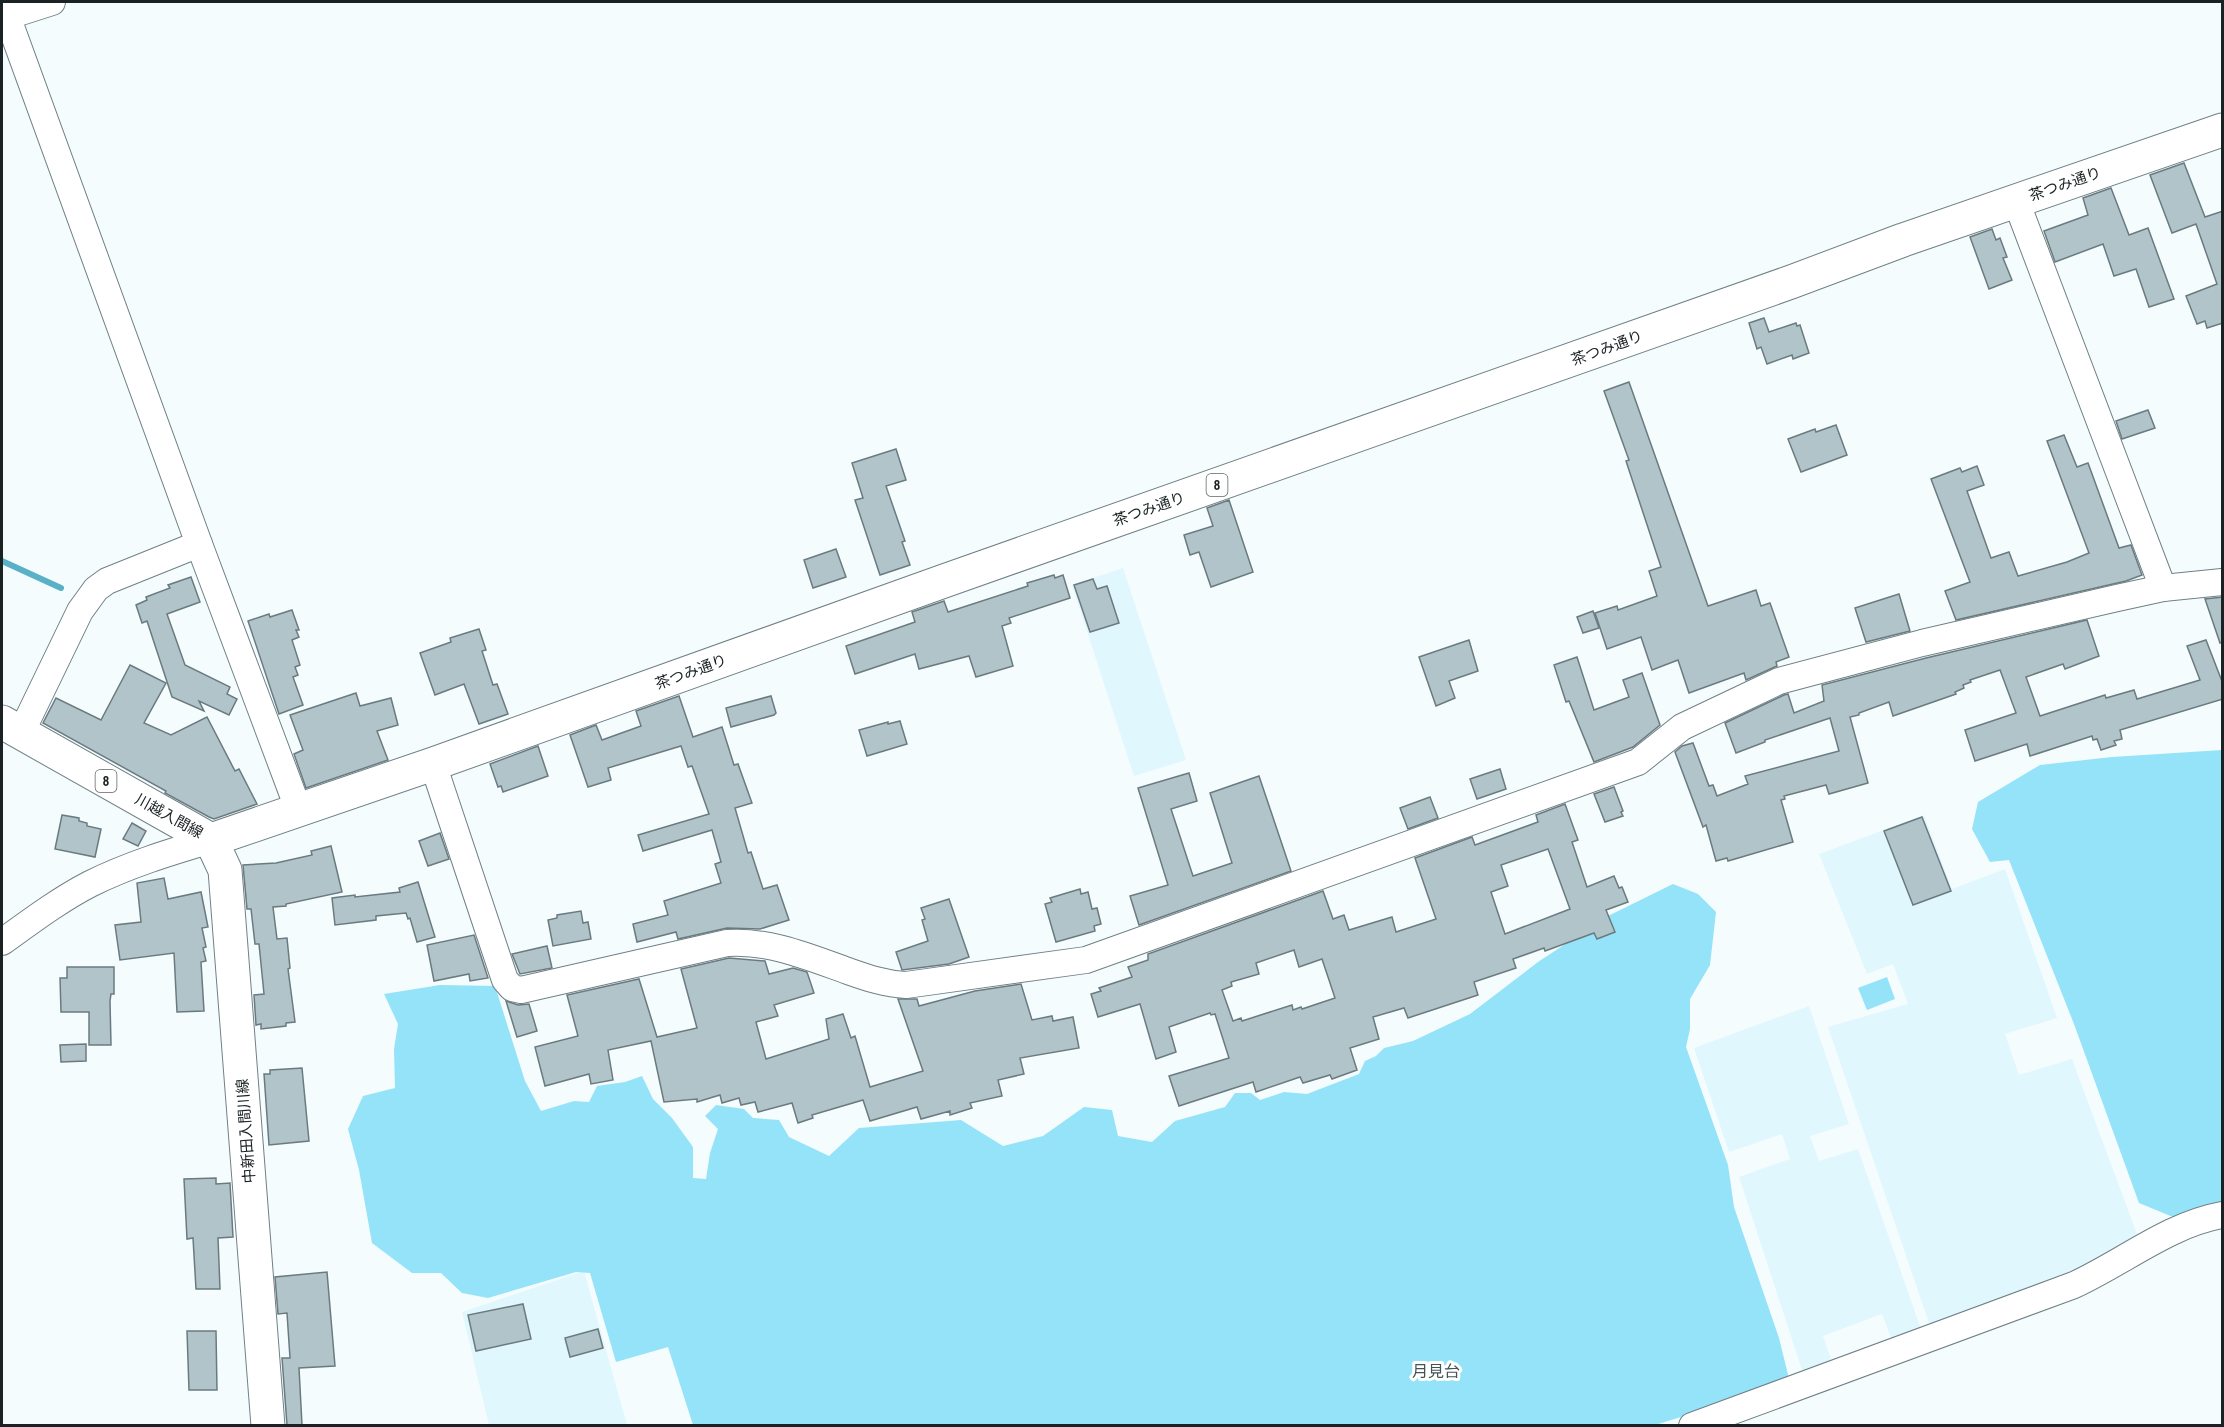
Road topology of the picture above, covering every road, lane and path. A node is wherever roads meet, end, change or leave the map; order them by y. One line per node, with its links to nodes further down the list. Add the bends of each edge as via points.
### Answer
1 (51, 2): 2 (street)
2 (3, 12): 5 (street)
3 (2223, 130): 4 (main road, 茶つみ通り / 8)
4 (2016, 201): 7 (street); 9 (main road, 茶つみ通り / 8)
5 (199, 544): 8 (street, via 96,589); 10 (street)
6 (2223, 582): 7 (street)
7 (2163, 588): 9 (street, via 1934,640 1779,681 1682,727 1638,762 1086,960 906,985 881,982 804,955 746,942 521,990 512,988 505,980)
8 (11, 728): 11 (main road, 川越入間線 / 8)
9 (433, 764): 10 (main road, 茶つみ通り / 8)
10 (299, 811): 11 (main road, 茶つみ通り / 8)
11 (211, 840): 12 (street, via 166,853 90,884); 14 (main road, 中新田入間川線, via 225,870)
12 (2, 942)
13 (2223, 1215): 15 (street, via 2177,1228 2074,1285)
14 (268, 1425)
15 (1692, 1425)

